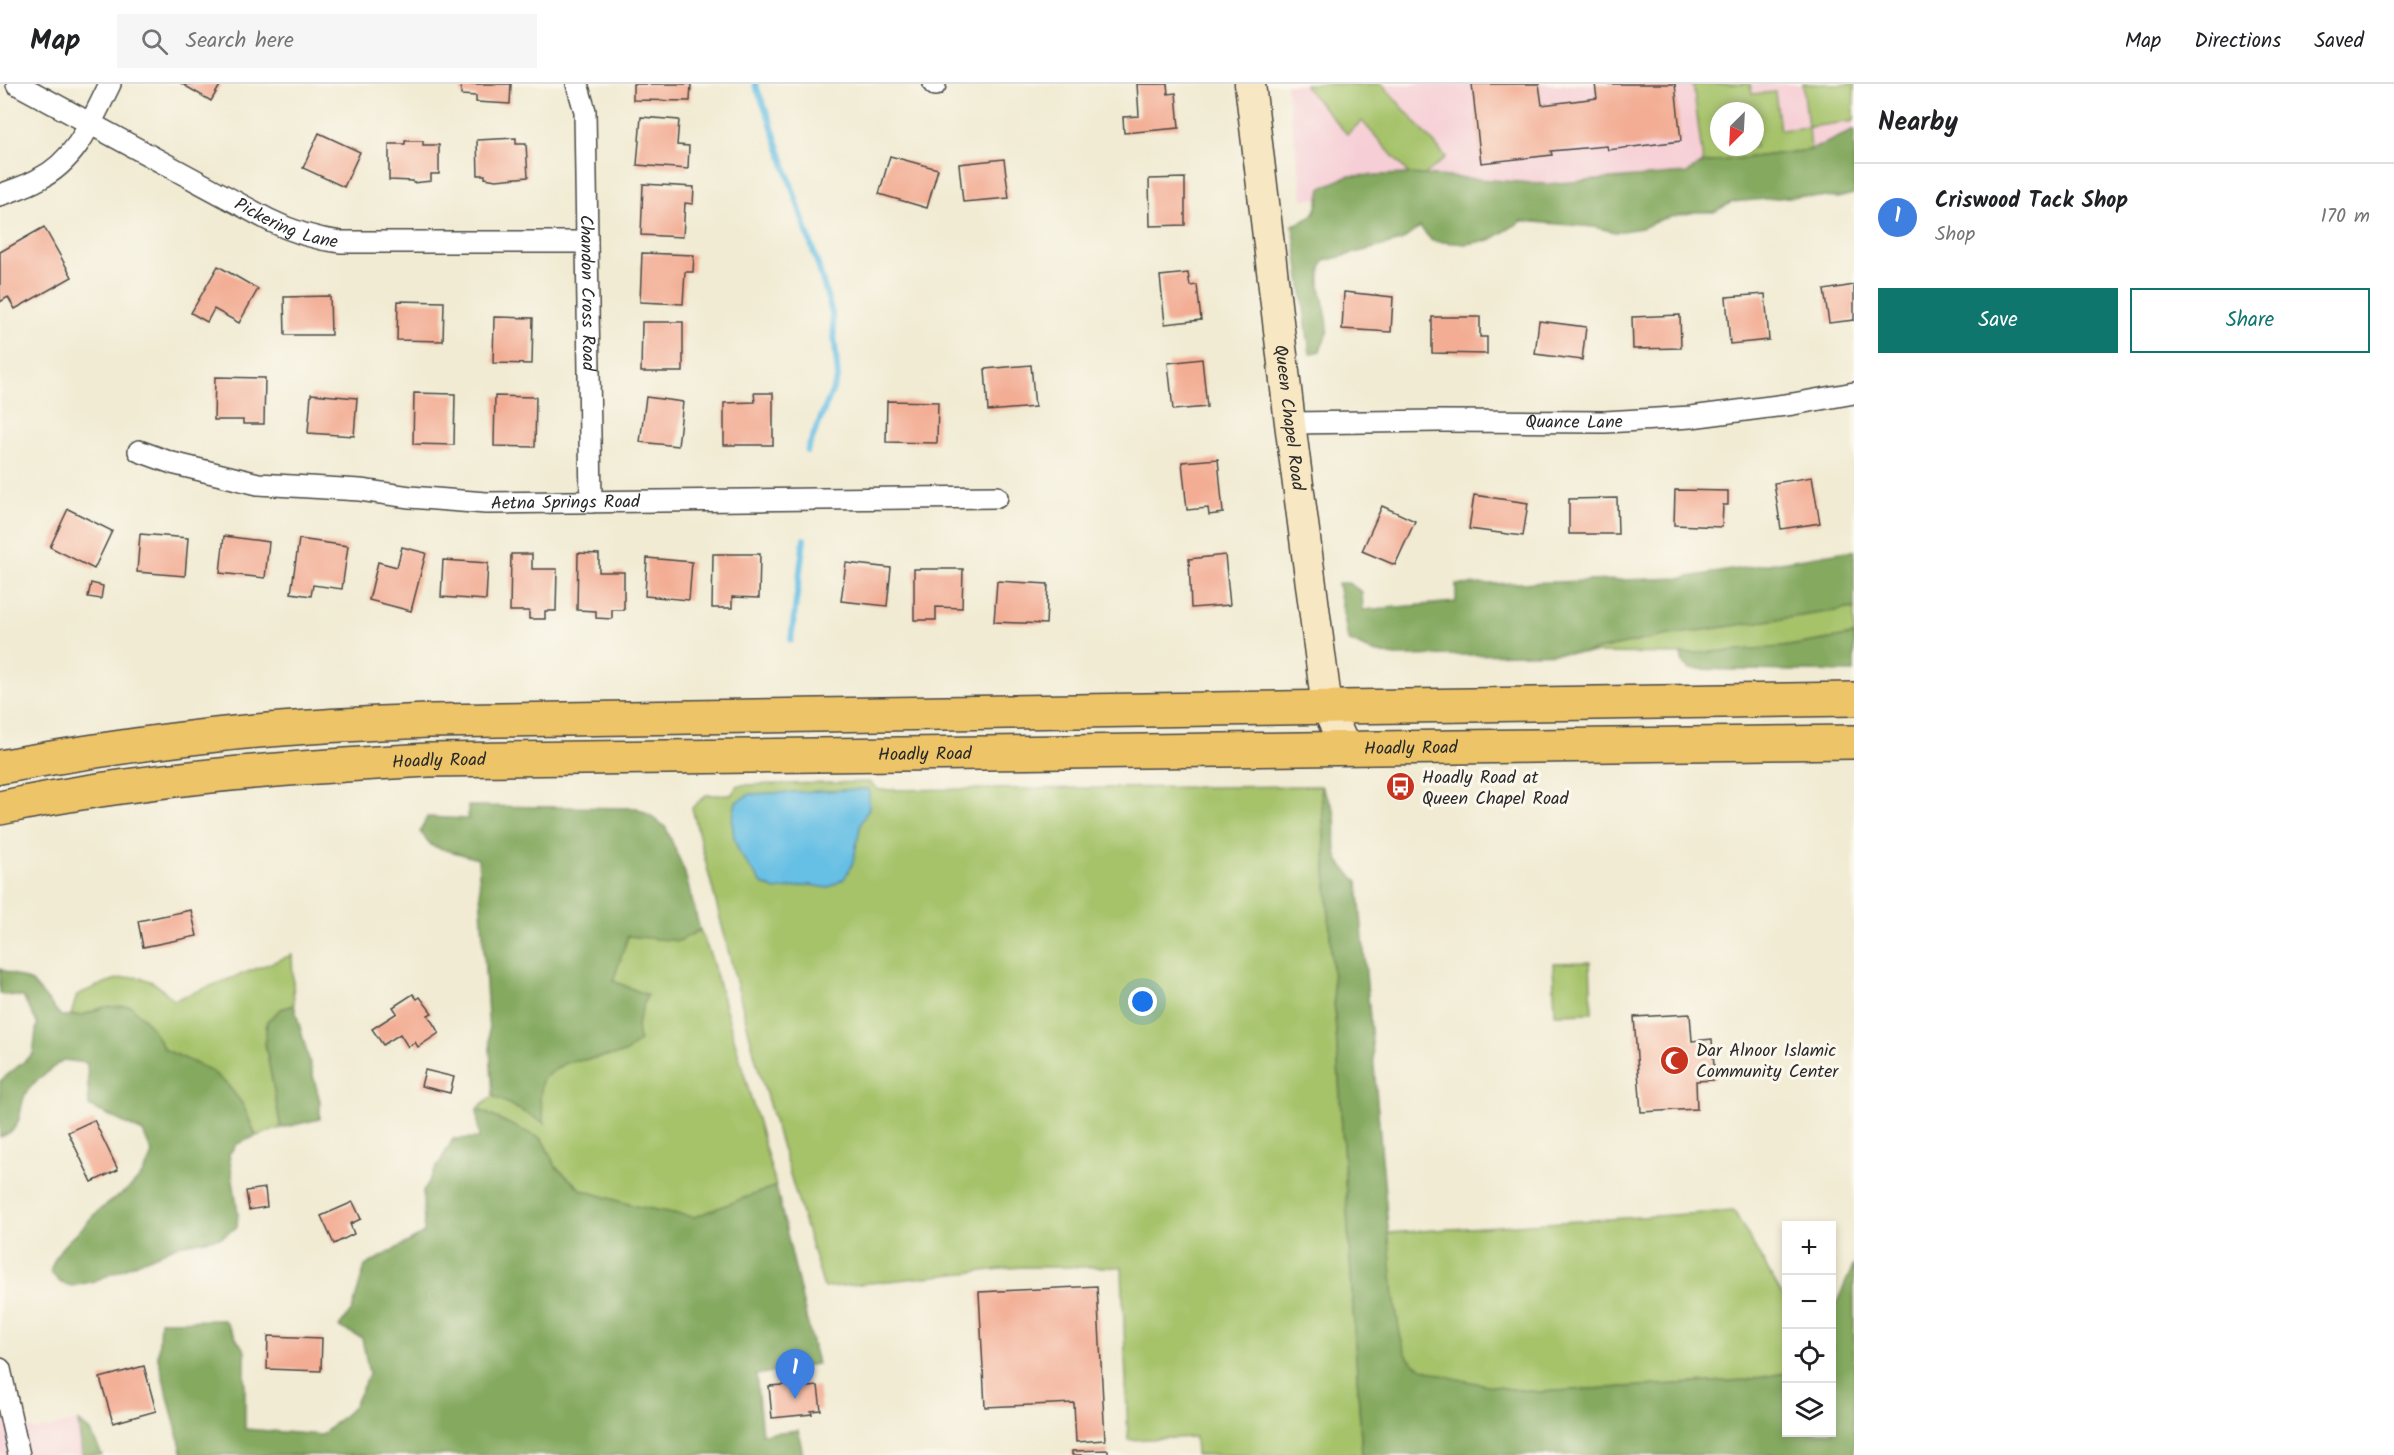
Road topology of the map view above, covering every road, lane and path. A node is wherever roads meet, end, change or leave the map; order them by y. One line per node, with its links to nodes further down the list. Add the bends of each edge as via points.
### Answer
1 (17, 84): 5 (street, Pickering Lane)
2 (110, 84): 5 (street)
3 (577, 84): 7 (street, Chandon Cross Road, via 585,111)
4 (1250, 84): 9 (street, Queen Chapel Road)
5 (90, 122): 6 (street, via 75,149 59,166); 7 (street, Pickering Lane, via 269,220 318,239)
6 (0, 195)
7 (587, 242): 12 (street, Chandon Cross Road)
8 (1854, 393): 9 (street, Quance Lane, via 1691,417 1605,422)
9 (1290, 423): 14 (street, Queen Chapel Road)
10 (139, 451): 12 (street, Aetna Springs Road, via 258,484 486,503)
11 (998, 497): 12 (street, Aetna Springs Road)
12 (591, 502)
13 (1854, 699): 14 (main road)
14 (1327, 708): 16 (street, Queen Chapel Road); 17 (main road, via 335,725 93,750)
15 (1854, 742): 16 (main road, Hoadly Road)
16 (1346, 748): 18 (main road, Hoadly Road, via 428,760 277,768 152,782)
17 (0, 767)
18 (0, 808)
19 (0, 1369): 20 (street)
20 (19, 1455)

